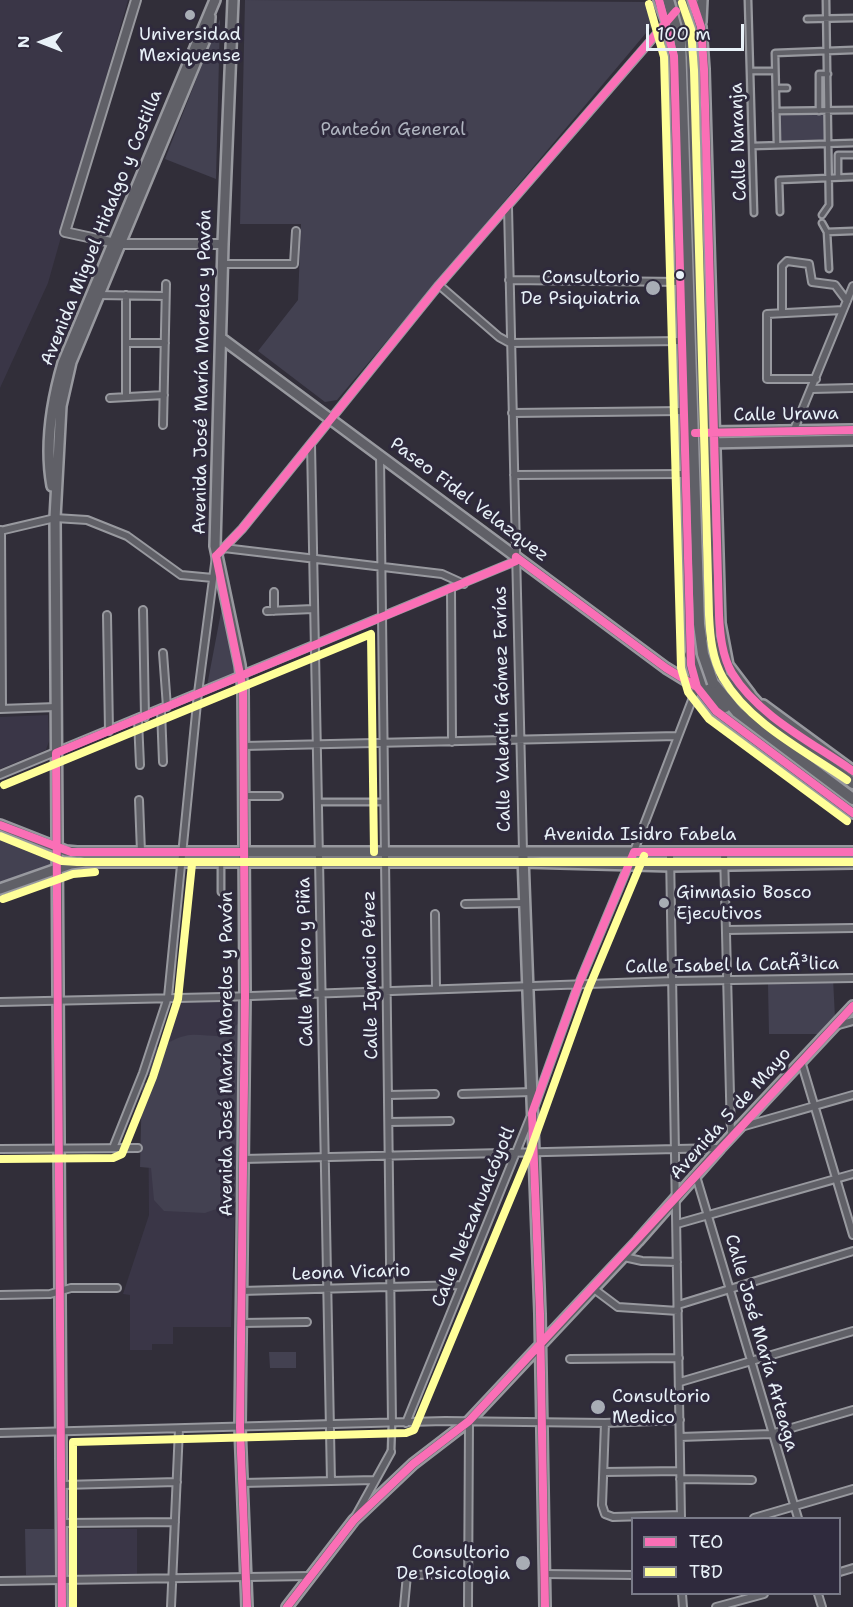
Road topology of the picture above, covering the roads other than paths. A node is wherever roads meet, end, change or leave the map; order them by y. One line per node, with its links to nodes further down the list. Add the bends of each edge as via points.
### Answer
1 (136, 0): 46 (street, via 64,232)
2 (233, 0): 11 (main road, Avenida José María Morelos y Pavón)
3 (659, 0): 15 (main road)
4 (668, 0): 115 (highway, bridge, via 680,42 699,624 703,654 713,683)
5 (683, 0): 15 (street); 119 (highway, bridge, via 692,57 711,637 722,675 740,699)
6 (692, 0): 16 (main road)
7 (702, 0): 16 (main road)
8 (748, 0): 20 (street, Calle Naranja)
9 (826, 0): 14 (street)
10 (213, 8): 11 (main road); 46 (main road, Avenida Miguel Hidalgo y Costilla)
11 (231, 11): 47 (main road, Avenida José María Morelos y Pavón)
12 (853, 18): 14 (street)
13 (807, 19): 14 (street)
14 (826, 19): 17 (street)
15 (667, 22): 23 (main road); 38 (street)
16 (701, 27): 19 (main road)
17 (827, 49): 18 (street); 21 (street, via 775,53); 22 (street)
18 (853, 50)
19 (704, 69): 23 (main road, via 689,64); 70 (main road)
20 (750, 71): 21 (street, Calle Naranja); 33 (street, Calle Naranja)
21 (775, 71): 24 (street)
22 (828, 74): 28 (street, via 819,74); 29 (street)
23 (675, 77): 51 (main road)
24 (776, 88): 25 (street); 27 (street)
25 (787, 88)
26 (853, 110): 29 (street)
27 (776, 111): 28 (street); 32 (street)
28 (819, 111): 29 (street)
29 (826, 111): 31 (street)
30 (853, 143): 31 (street)
31 (826, 144): 32 (street); 37 (street)
32 (777, 145): 33 (street)
33 (753, 146): 40 (street, Calle Naranja)
34 (853, 154): 35 (street, via 838,155)
35 (838, 177): 36 (street); 37 (street)
36 (853, 177)
37 (828, 179): 39 (street, via 779,180); 41 (street, via 829,205)
38 (508, 207): 50 (street, Calle Valentín Gómez Farías); 53 (street)
39 (780, 212)
40 (754, 213)
41 (822, 215)
42 (822, 223): 45 (street)
43 (296, 231): 48 (street, via 295,264)
44 (853, 231): 45 (street)
45 (827, 232): 49 (street)
46 (116, 244): 47 (street); 55 (main road, Avenida Miguel Hidalgo y Costilla)
47 (223, 244): 48 (main road, Avenida José María Morelos y Pavón)
48 (222, 264): 61 (main road, Avenida José María Morelos y Pavón)
49 (829, 269)
50 (509, 280): 51 (street); 65 (street, Calle Valentín Gómez Farías)
51 (680, 282): 62 (main road)
52 (166, 284): 57 (street)
53 (439, 285): 65 (street); 76 (street)
54 (853, 286): 58 (street)
55 (98, 295): 56 (street); 88 (main road, Avenida Miguel Hidalgo y Costilla, via 63,363 55,395 50,467)
56 (126, 295): 57 (street); 63 (street)
57 (165, 296): 64 (street)
58 (848, 301): 59 (street); 60 (street, via 835,285 812,282 809,264 787,261 782,266)
59 (843, 310): 60 (street); 66 (street)
60 (782, 311): 66 (street, via 767,314 767,379)
61 (221, 338): 76 (main road, Paseo Fidel Velazquez); 93 (main road, Avenida José María Morelos y Pavón)
62 (682, 341): 65 (street); 72 (main road)
63 (126, 343): 64 (street); 71 (street)
64 (165, 343): 69 (street)
65 (510, 343): 75 (street, Calle Valentín Gómez Farías)
66 (816, 379): 68 (street)
67 (853, 388): 68 (street)
68 (812, 389): 79 (street)
69 (164, 395): 71 (street); 77 (street)
70 (713, 396): 72 (main road, via 712,402 701,407 689,404); 80 (main road)
71 (126, 397): 73 (street)
72 (683, 397): 74 (main road)
73 (110, 398)
74 (682, 411): 75 (street); 81 (main road)
75 (512, 413): 87 (street, Calle Valentín Gómez Farías)
76 (331, 418): 83 (street); 84 (main road, Paseo Fidel Velazquez)
77 (164, 425)
78 (853, 430): 79 (main road, Calle Urawa)
79 (793, 432): 80 (main road, Calle Urawa)
80 (714, 437): 81 (main road, Calle Urawa); 82 (main road, Calle Urawa); 85 (main road)
81 (683, 438): 86 (main road)
82 (853, 440)
83 (311, 443): 92 (street); 94 (street, Calle Melero y Piña)
84 (380, 455): 95 (main road, Paseo Fidel Velazquez); 96 (street, Calle Ignacio Pérez)
85 (716, 472): 86 (main road, via 711,464 699,461 689,465); 91 (main road)
86 (684, 474): 87 (street); 90 (main road)
87 (514, 475): 95 (street, Calle Valentín Gómez Farías)
88 (55, 518): 89 (street); 97 (street, via 100,524 127,536 180,575); 112 (main road, Avenida Miguel Hidalgo y Costilla)
89 (1, 531): 113 (street)
90 (686, 534): 91 (main road, via 698,545 707,546); 107 (main road)
91 (717, 540): 110 (main road, via 722,640 731,672)
92 (224, 548): 93 (street); 94 (street)
93 (216, 556): 97 (street); 108 (main road, Avenida José María Morelos y Pavón)
94 (313, 559): 96 (street); 101 (street, Calle Melero y Piña)
95 (516, 559): 98 (street); 109 (main road, Paseo Fidel Velazquez); 121 (street, Calle Valentín Gómez Farías)
96 (380, 567): 98 (street, via 442,574); 104 (street, Calle Ignacio Pérez)
97 (213, 578): 111 (street)
98 (464, 584): 99 (street)
99 (450, 589): 104 (street); 122 (street)
100 (274, 592): 101 (street, via 271,611)
101 (313, 609): 105 (street, Calle Melero y Piña)
102 (143, 610): 116 (street)
103 (107, 615): 118 (street)
104 (381, 618): 105 (street); 123 (street, Calle Ignacio Pérez)
105 (314, 645): 108 (street); 124 (street, Calle Melero y Piña)
106 (164, 653): 114 (street)
107 (690, 656): 109 (main road); 115 (highway, via 712,696)
108 (242, 675): 111 (street); 125 (main road, Avenida José María Morelos y Pavón)
109 (697, 687): 120 (street, Calle Netzahualcóyotl); 138 (main road, via 727,721)
110 (746, 691): 119 (highway); 129 (main road)
111 (198, 693): 114 (street); 143 (street)
112 (56, 706): 113 (street); 126 (main road, Avenida Miguel Hidalgo y Costilla)
113 (1, 709)
114 (164, 709): 116 (street); 127 (street)
115 (737, 712): 134 (highway)
116 (145, 717): 117 (street)
117 (138, 720): 118 (street); 128 (street)
118 (109, 731): 126 (street)
119 (783, 732): 131 (highway)
120 (677, 736): 121 (street); 147 (street, Calle Netzahualcóyotl)
121 (520, 740): 122 (street); 141 (street, Calle Valentín Gómez Farías)
122 (452, 742): 123 (street)
123 (383, 743): 124 (street); 136 (street, Calle Ignacio Pérez)
124 (316, 744): 125 (street); 137 (street, Calle Melero y Piña)
125 (244, 746): 132 (main road, Avenida José María Morelos y Pavón)
126 (56, 753): 130 (street); 140 (main road, Avenida Miguel Hidalgo y Costilla)
127 (162, 762)
128 (140, 765)
129 (853, 771)
130 (0, 775)
131 (853, 783)
132 (244, 796): 133 (street); 144 (main road, Avenida José María Morelos y Pavón)
133 (279, 796)
134 (853, 799)
135 (139, 800): 142 (street)
136 (383, 801): 137 (street); 146 (street, Calle Ignacio Pérez)
137 (318, 802): 145 (street, Calle Melero y Piña)
138 (853, 813)
139 (0, 825): 140 (main road, Avenida Isidro Fabela)
140 (58, 848): 142 (main road, Avenida Isidro Fabela, via 71,852); 161 (main road, Avenida Miguel Hidalgo y Costilla)
141 (523, 851): 146 (main road, Avenida Isidro Fabela); 147 (main road, Avenida Isidro Fabela); 153 (main road, Calle Valentín Gómez Farías)
142 (141, 852): 143 (main road, Avenida Isidro Fabela)
143 (183, 852): 144 (main road, Avenida Isidro Fabela); 154 (street)
144 (244, 852): 145 (main road, Avenida Isidro Fabela); 156 (main road, Avenida José María Morelos y Pavón)
145 (319, 852): 146 (main road, Avenida Isidro Fabela); 151 (street, Calle Melero y Piña)
146 (384, 852): 152 (street, Calle Ignacio Pérez)
147 (634, 852): 148 (main road, Avenida Isidro Fabela); 158 (street, Calle Netzahualcóyotl)
148 (670, 852): 149 (main road, Avenida Isidro Fabela); 160 (street)
149 (724, 852): 150 (main road, Avenida Isidro Fabela); 159 (street)
150 (853, 852)
151 (319, 862): 152 (main road, Avenida Isidro Fabela); 156 (main road, Avenida Isidro Fabela); 176 (street, Calle Melero y Piña)
152 (385, 862): 153 (main road, Avenida Isidro Fabela); 175 (street, Calle Ignacio Pérez)
153 (523, 862): 158 (main road, Avenida Isidro Fabela); 164 (main road, Calle Valentín Gómez Farías)
154 (182, 863): 155 (main road, Avenida Isidro Fabela); 161 (main road, Avenida Isidro Fabela, via 85,862); 178 (street)
155 (221, 863): 156 (main road, Avenida Isidro Fabela); 163 (street)
156 (245, 863): 177 (main road, Avenida José María Morelos y Pavón)
157 (853, 863): 159 (main road, Avenida Isidro Fabela)
158 (629, 864): 160 (main road, Avenida Isidro Fabela); 172 (street, Calle Netzahualcóyotl)
159 (724, 864): 160 (main road, Avenida Isidro Fabela); 168 (street)
160 (671, 866): 170 (street)
161 (58, 868): 162 (main road, Avenida Isidro Fabela); 179 (main road, Avenida Miguel Hidalgo y Costilla)
162 (0, 889)
163 (221, 892)
164 (524, 903): 165 (street); 173 (main road, Calle Valentín Gómez Farías)
165 (465, 904)
166 (435, 914): 174 (street)
167 (853, 928): 168 (street)
168 (727, 930): 171 (street)
169 (853, 978): 171 (street, Calle Isabel la CatÃ³lica)
170 (673, 981): 171 (street, Calle Isabel la CatÃ³lica); 172 (street, Calle Isabel la CatÃ³lica); 200 (street)
171 (728, 981): 194 (street)
172 (578, 986): 173 (street, Calle Isabel la CatÃ³lica); 191 (street, Calle Netzahualcóyotl)
173 (526, 987): 174 (street, Calle Isabel la CatÃ³lica); 185 (main road, Calle Valentín Gómez Farías)
174 (436, 989): 175 (street, Calle Isabel la CatÃ³lica)
175 (387, 991): 176 (street, Calle Isabel la CatÃ³lica); 188 (street, Calle Ignacio Pérez)
176 (322, 993): 177 (street, Calle Isabel la CatÃ³lica); 204 (street, Calle Melero y Piña)
177 (245, 996): 178 (street, Calle Isabel la CatÃ³lica); 205 (main road, Avenida José María Morelos y Pavón)
178 (168, 998): 179 (street, Calle Isabel la CatÃ³lica); 195 (street)
179 (59, 1000): 180 (street, Calle Isabel la CatÃ³lica); 199 (main road, Avenida Miguel Hidalgo y Costilla)
180 (0, 1002)
181 (853, 1006): 183 (main road, Avenida 5 de Mayo)
182 (853, 1020): 183 (street)
183 (835, 1026): 184 (main road, Avenida 5 de Mayo)
184 (801, 1061): 190 (street); 194 (main road, Avenida 5 de Mayo)
185 (532, 1092): 187 (street); 191 (main road, Calle Valentín Gómez Farías)
186 (435, 1094): 188 (street)
187 (462, 1094)
188 (388, 1095): 193 (street, Calle Ignacio Pérez)
189 (853, 1095): 190 (street)
190 (816, 1106): 194 (street); 208 (street)
191 (532, 1113): 201 (street, Calle Netzahualcóyotl); 202 (main road, Calle Valentín Gómez Farías)
192 (450, 1121): 193 (street)
193 (388, 1122): 203 (street, Calle Ignacio Pérez)
194 (735, 1132): 197 (main road, Avenida 5 de Mayo)
195 (112, 1148): 196 (street); 199 (street)
196 (138, 1148)
197 (720, 1148): 200 (street); 207 (main road, Avenida 5 de Mayo)
198 (0, 1149): 199 (street)
199 (60, 1149): 222 (main road, Avenida Miguel Hidalgo y Costilla)
200 (676, 1149): 202 (street); 209 (street)
201 (519, 1150): 202 (street); 203 (street); 216 (street, Calle Netzahualcóyotl)
202 (533, 1151): 229 (main road, Calle Valentín Gómez Farías)
203 (389, 1155): 204 (street); 217 (street, Calle Ignacio Pérez)
204 (326, 1157): 205 (street); 219 (street, Calle Melero y Piña)
205 (243, 1159): 223 (main road, Avenida José María Morelos y Pavón)
206 (853, 1174): 208 (street)
207 (696, 1176): 209 (main road, Avenida 5 de Mayo); 210 (street, Calle José María Arteaga)
208 (836, 1178): 210 (street); 212 (street)
209 (676, 1199): 211 (street); 214 (main road, Avenida 5 de Mayo)
210 (707, 1215): 211 (street); 220 (street, Calle José María Arteaga)
211 (676, 1224): 215 (street)
212 (853, 1235)
213 (853, 1251): 220 (street)
214 (624, 1257): 215 (street); 221 (main road, Avenida 5 de Mayo)
215 (677, 1262): 225 (street)
216 (462, 1285): 217 (street, Leona Vicario); 238 (street, Calle Netzahualcóyotl)
217 (390, 1287): 219 (street, Leona Vicario); 237 (street, Calle Ignacio Pérez)
218 (117, 1288): 222 (street)
219 (329, 1288): 223 (street, Leona Vicario); 241 (street, Calle Melero y Piña)
220 (729, 1288): 225 (street); 232 (street, Calle José María Arteaga)
221 (594, 1289): 225 (street, via 618,1307); 229 (main road, Avenida 5 de Mayo)
222 (62, 1290): 224 (street, via 50,1294); 244 (main road, Avenida Miguel Hidalgo y Costilla)
223 (241, 1291): 227 (main road, Avenida José María Morelos y Pavón)
224 (0, 1295)
225 (678, 1308): 230 (street)
226 (307, 1322): 227 (street)
227 (241, 1323): 242 (main road, Avenida José María Morelos y Pavón)
228 (853, 1332): 232 (street)
229 (540, 1346): 236 (main road, Avenida 5 de Mayo); 239 (main road, Calle Valentín Gómez Farías)
230 (679, 1358): 231 (street); 233 (street)
231 (570, 1359)
232 (752, 1360): 233 (street); 246 (street, Calle José María Arteaga)
233 (680, 1382): 235 (street)
234 (853, 1410): 246 (street)
235 (680, 1420): 240 (street); 247 (street)
236 (469, 1421): 238 (street); 239 (street); 259 (main road, Avenida 5 de Mayo); 266 (street)
237 (392, 1423): 238 (street); 241 (street); 248 (street)
238 (406, 1423)
239 (541, 1423): 240 (street); 267 (main road, Calle Valentín Gómez Farías)
240 (604, 1423): 250 (street)
241 (331, 1425): 242 (street); 254 (street, Calle Melero y Piña)
242 (240, 1427): 243 (street); 256 (main road, Avenida José María Morelos y Pavón)
243 (179, 1429): 244 (street); 255 (street)
244 (63, 1432): 245 (street); 257 (main road, Avenida Miguel Hidalgo y Costilla)
245 (0, 1433)
246 (771, 1434): 247 (street); 260 (street, Calle José María Arteaga)
247 (680, 1437): 249 (street)
248 (391, 1452): 252 (street)
249 (680, 1471): 250 (street); 251 (street)
250 (604, 1472): 261 (street, via 603,1511 613,1517)
251 (680, 1479): 253 (street); 261 (street)
252 (375, 1480): 254 (street); 259 (street)
253 (752, 1480)
254 (331, 1481): 256 (street)
255 (177, 1482): 257 (street); 264 (street)
256 (242, 1483): 268 (main road, Avenida José María Morelos y Pavón)
257 (63, 1485): 265 (main road, Avenida Miguel Hidalgo y Costilla)
258 (853, 1490): 260 (street)
259 (369, 1498): 270 (main road, Avenida 5 de Mayo)
260 (795, 1506): 262 (street); 263 (street, Calle José María Arteaga)
261 (681, 1517)
262 (757, 1517)
263 (798, 1517)
264 (175, 1522): 265 (street); 271 (street)
265 (63, 1523): 272 (main road, Avenida Miguel Hidalgo y Costilla)
266 (468, 1574): 279 (street, via 406,1575); 280 (street)
267 (544, 1574): 269 (street); 281 (main road, Calle Valentín Gómez Farías)
268 (246, 1575): 270 (street); 271 (street); 277 (main road, Avenida José María Morelos y Pavón)
269 (631, 1575)
270 (310, 1576): 278 (main road, Avenida 5 de Mayo)
271 (173, 1577): 272 (street); 276 (street)
272 (63, 1580): 273 (street); 275 (main road, Avenida Miguel Hidalgo y Costilla)
273 (0, 1581)
274 (757, 1595): 282 (street)
275 (62, 1607)
276 (171, 1607)
277 (247, 1607)
278 (287, 1607)
279 (404, 1607)
280 (468, 1607)
281 (545, 1607)
282 (716, 1607)

